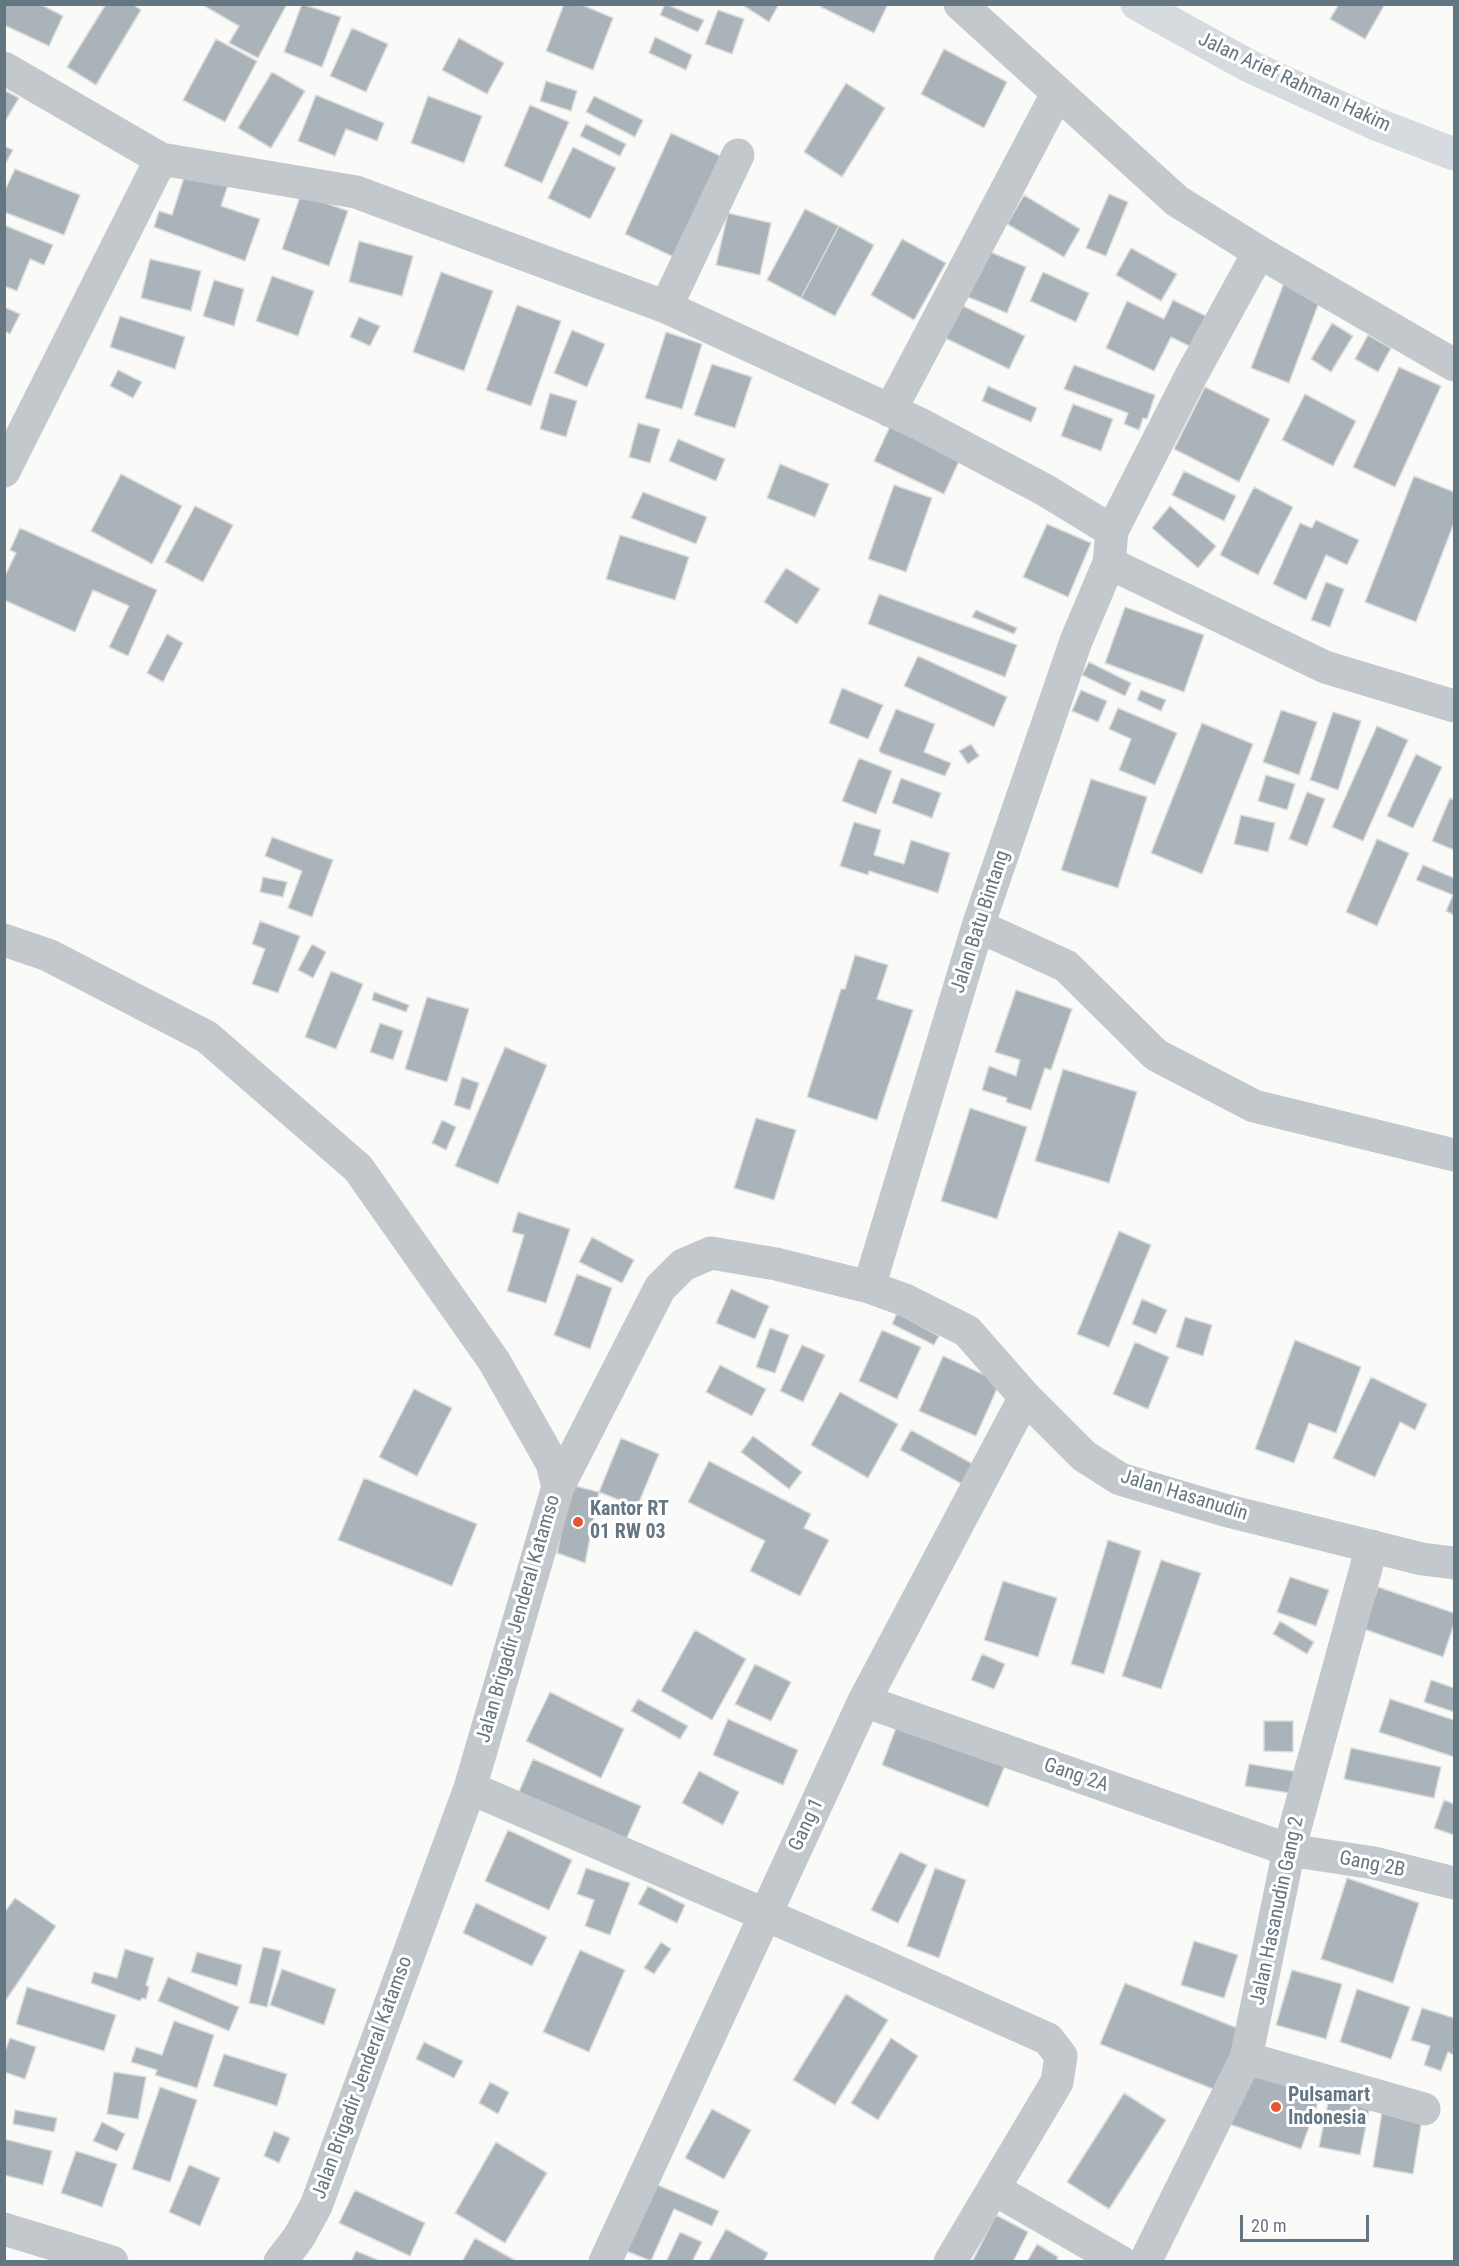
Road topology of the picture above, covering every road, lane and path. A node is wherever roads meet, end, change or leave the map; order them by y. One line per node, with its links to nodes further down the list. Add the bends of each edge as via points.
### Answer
1 (960, 4): 4 (street)
2 (1137, 4): 5 (main road, Jalan Arief Rahman Hakim, via 1249,66 1376,124)
3 (4, 68): 7 (street)
4 (1058, 94): 8 (street, via 1177,201); 11 (street)
5 (1455, 154)
6 (738, 155): 9 (street)
7 (161, 159): 9 (street, via 356,192); 12 (street)
8 (1259, 252): 10 (street); 13 (street)
9 (666, 307): 11 (street)
10 (1455, 365)
11 (890, 411): 13 (street, via 1045,490)
12 (4, 471)
13 (1112, 531): 14 (street, Jalan Batu Bintang)
14 (1109, 563): 15 (street, via 1325,667); 16 (street, Jalan Batu Bintang, via 1076,641)
15 (1455, 706)
16 (978, 926): 18 (street, via 1066,966 1156,1055 1254,1106); 19 (street, Jalan Batu Bintang)
17 (4, 940): 21 (street, Jalan Brigadir Jenderal Katamso, via 48,956 207,1037 358,1168 494,1361 552,1463)
18 (1455, 1155)
19 (869, 1287): 20 (street, Jalan Hasanudin, via 967,1331); 21 (street, Jalan Hasanudin, via 711,1253 683,1265 660,1288)
20 (1025, 1397): 22 (street, Jalan Hasanudin, via 1084,1456 1120,1479 1224,1510); 24 (street, Gang 1)
21 (558, 1487): 25 (street, Jalan Brigadir Jenderal Katamso)
22 (1372, 1546): 23 (street, Jalan Hasanudin); 26 (street, Jalan Hasanudin Gang 2)
23 (1455, 1563)
24 (864, 1701): 26 (street, Gang 2A); 28 (street, Gang 1)
25 (470, 1788): 28 (street); 33 (street, Jalan Brigadir Jenderal Katamso, via 316,2206)
26 (1289, 1850): 27 (street, Gang 2B, via 1374,1863); 29 (street, Jalan Hasanudin Gang 2)
27 (1455, 1883)
28 (765, 1916): 31 (street, via 1048,2039 1055,2047 1061,2056 1057,2082); 35 (street, Gang 1)
29 (1246, 2058): 30 (street); 38 (street, Jalan Hasanudin Gang 2)
30 (1424, 2109)
31 (994, 2189): 36 (street); 37 (street)
32 (4, 2229): 34 (street)
33 (284, 2261)
34 (112, 2262)
35 (604, 2262)
36 (951, 2262)
37 (1121, 2262)
38 (1145, 2262)

